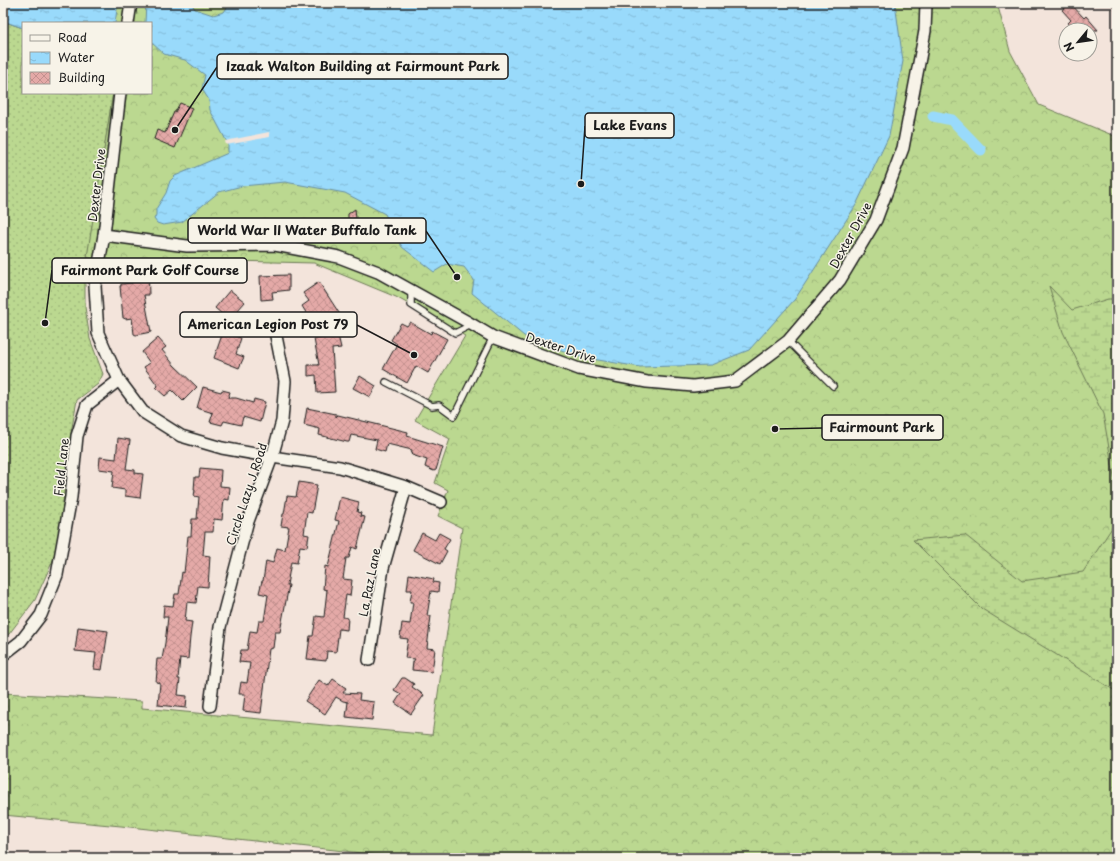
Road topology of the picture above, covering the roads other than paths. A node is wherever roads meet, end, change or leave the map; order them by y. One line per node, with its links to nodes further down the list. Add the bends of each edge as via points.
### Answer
1 (131, 3): 3 (street)
2 (926, 3): 10 (street, Dexter Drive, via 925,31 903,148 876,220 840,280)
3 (128, 22)
4 (120, 94): 5 (street, Dexter Drive)
5 (104, 235): 6 (street, Dexter Drive, via 187,246 275,245 340,257 378,272); 11 (street, via 95,286 98,332)
6 (411, 290): 7 (street, Dexter Drive); 7 (lane, via 411,305 455,333)
7 (472, 325): 9 (street, Dexter Drive)
8 (276, 336): 14 (street, Circle Lazy J Road, via 285,381 282,421)
9 (493, 337): 10 (street, Dexter Drive, via 579,369 647,382 693,386 735,380); 12 (lane, via 454,416 439,405 432,406)
10 (788, 341): 13 (lane)
11 (119, 380): 14 (street, via 143,412 181,436 222,448); 17 (street, Field Lane, via 87,405 77,436 72,497 57,575 41,615 21,641)
12 (386, 382)
13 (833, 386)
14 (272, 457): 15 (street, via 340,467); 19 (street, Circle Lazy J Road, via 247,524 220,627)
15 (406, 487): 16 (street); 18 (street, La Paz Lane, via 383,568)
16 (441, 502)
17 (3, 655)
18 (369, 660)
19 (210, 706)

